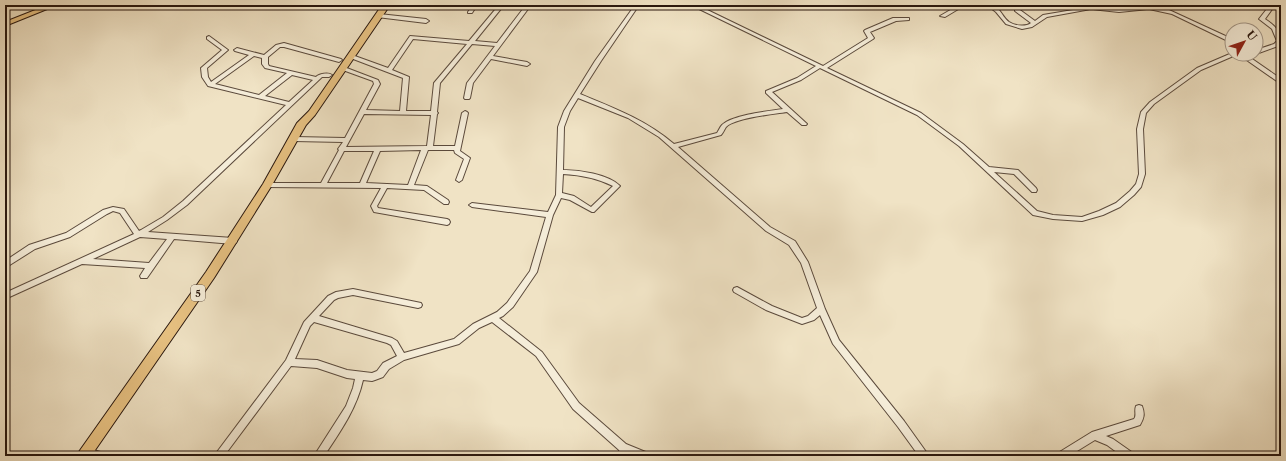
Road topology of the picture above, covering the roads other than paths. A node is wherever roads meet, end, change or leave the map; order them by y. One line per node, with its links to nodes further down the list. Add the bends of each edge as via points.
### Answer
1 (54, 5): 21 (main road)
2 (378, 5): 24 (highway)
3 (386, 5): 16 (highway)
4 (475, 5): 14 (street)
5 (502, 5): 25 (street)
6 (529, 5): 26 (street)
7 (637, 5): 43 (street)
8 (693, 5): 36 (street)
9 (963, 5): 17 (street)
10 (989, 5): 20 (street, via 1010,24 1025,27)
11 (1159, 5): 15 (street)
12 (1273, 5): 28 (street, via 1262,18 1274,28 1280,41 1276,46)
13 (1018, 6): 20 (street, via 1017,10)
14 (470, 12)
15 (1172, 12): 20 (street, via 1149,8 1119,11 1091,8 1051,15); 22 (street)
16 (379, 16): 19 (street); 24 (highway)
17 (943, 16)
18 (908, 18): 36 (street, via 895,19 867,31 871,38)
19 (426, 21)
20 (1035, 23)
21 (5, 24)
22 (1224, 37)
23 (209, 38): 42 (street, via 225,50 204,68 205,77)
24 (358, 39): 30 (highway); 37 (highway)
25 (470, 42): 26 (street); 38 (street, via 412,37); 50 (street, via 438,83)
26 (499, 45): 32 (street)
27 (237, 50): 29 (street)
28 (1264, 50)
29 (253, 54): 31 (street); 42 (street)
30 (350, 56): 37 (highway); 38 (street)
31 (265, 57): 37 (street, via 278,46 284,45); 39 (street, via 267,67)
32 (490, 57): 35 (street); 45 (street, via 470,83)
33 (1224, 59): 60 (street, via 1199,69 1142,113 1141,180 1132,193 1109,209 1082,219 1035,213)
34 (1252, 62): 41 (street)
35 (527, 64)
36 (822, 67): 47 (street, via 768,92); 60 (street, via 919,114)
37 (337, 69): 40 (street); 48 (street, via 377,82); 53 (highway, 5)
38 (389, 70): 49 (street, via 406,77)
39 (291, 73): 40 (street); 44 (street)
40 (317, 79): 46 (street)
41 (1281, 82)
42 (210, 85): 44 (street)
43 (577, 95): 55 (street, via 630,117); 61 (street, via 561,127)
44 (260, 97): 46 (street)
45 (466, 98)
46 (290, 104): 74 (street, via 177,210)
47 (788, 110): 52 (street); 55 (street, via 732,122 719,134)
48 (362, 112): 49 (street); 54 (street)
49 (403, 113): 50 (street)
50 (436, 113): 59 (street)
51 (465, 113): 56 (street)
52 (804, 124)
53 (294, 139): 54 (street); 64 (highway, 5)
54 (346, 140): 57 (street)
55 (675, 146): 84 (street, via 768,229 792,243 804,262)
56 (458, 148): 59 (street); 62 (street, via 458,153 467,157)
57 (341, 149): 58 (street); 63 (street)
58 (378, 149): 59 (street); 65 (street)
59 (428, 149): 67 (street)
60 (988, 169): 68 (street, via 1016,172)
61 (559, 172): 69 (street); 69 (street, via 596,176 617,186 592,210 572,198)
62 (459, 180)
63 (323, 184): 64 (street); 65 (street)
64 (267, 185): 76 (highway, 5)
65 (362, 185): 66 (street)
66 (385, 186): 67 (street); 73 (street, via 374,206 376,210)
67 (410, 187): 70 (street, via 427,188)
68 (1034, 190)
69 (560, 195): 72 (street)
70 (446, 202)
71 (472, 204): 72 (street)
72 (550, 215): 86 (street, via 533,272 510,305)
73 (447, 222)
74 (138, 234): 75 (street); 77 (street); 78 (street, via 122,211 113,209 68,235 32,247)
75 (171, 238): 76 (street); 79 (street)
76 (232, 241): 93 (highway, 5)
77 (80, 261): 79 (street); 82 (street)
78 (5, 265)
79 (151, 266): 80 (street)
80 (144, 276)
81 (737, 290): 84 (street, via 764,306 802,321 811,318)
82 (5, 296)
83 (418, 305): 85 (street, via 350,293 332,297)
84 (821, 309): 98 (street, via 836,342 898,419)
85 (313, 318): 87 (street, via 389,340 394,343); 88 (street, via 304,328)
86 (493, 318): 87 (street, via 480,323 450,344); 92 (street, via 539,354 576,406)
87 (402, 357): 89 (street, via 386,366 377,376)
88 (289, 362): 89 (street, via 317,364); 95 (street)
89 (359, 377): 96 (street, via 343,421)
90 (1139, 409): 91 (street, via 1140,417 1137,422)
91 (1096, 435): 99 (street); 100 (street)
92 (624, 452): 97 (street)
93 (84, 454): 94 (street)
94 (101, 456)
95 (219, 456)
96 (319, 456)
97 (645, 456)
98 (924, 456)
99 (1061, 456)
100 (1130, 456)

